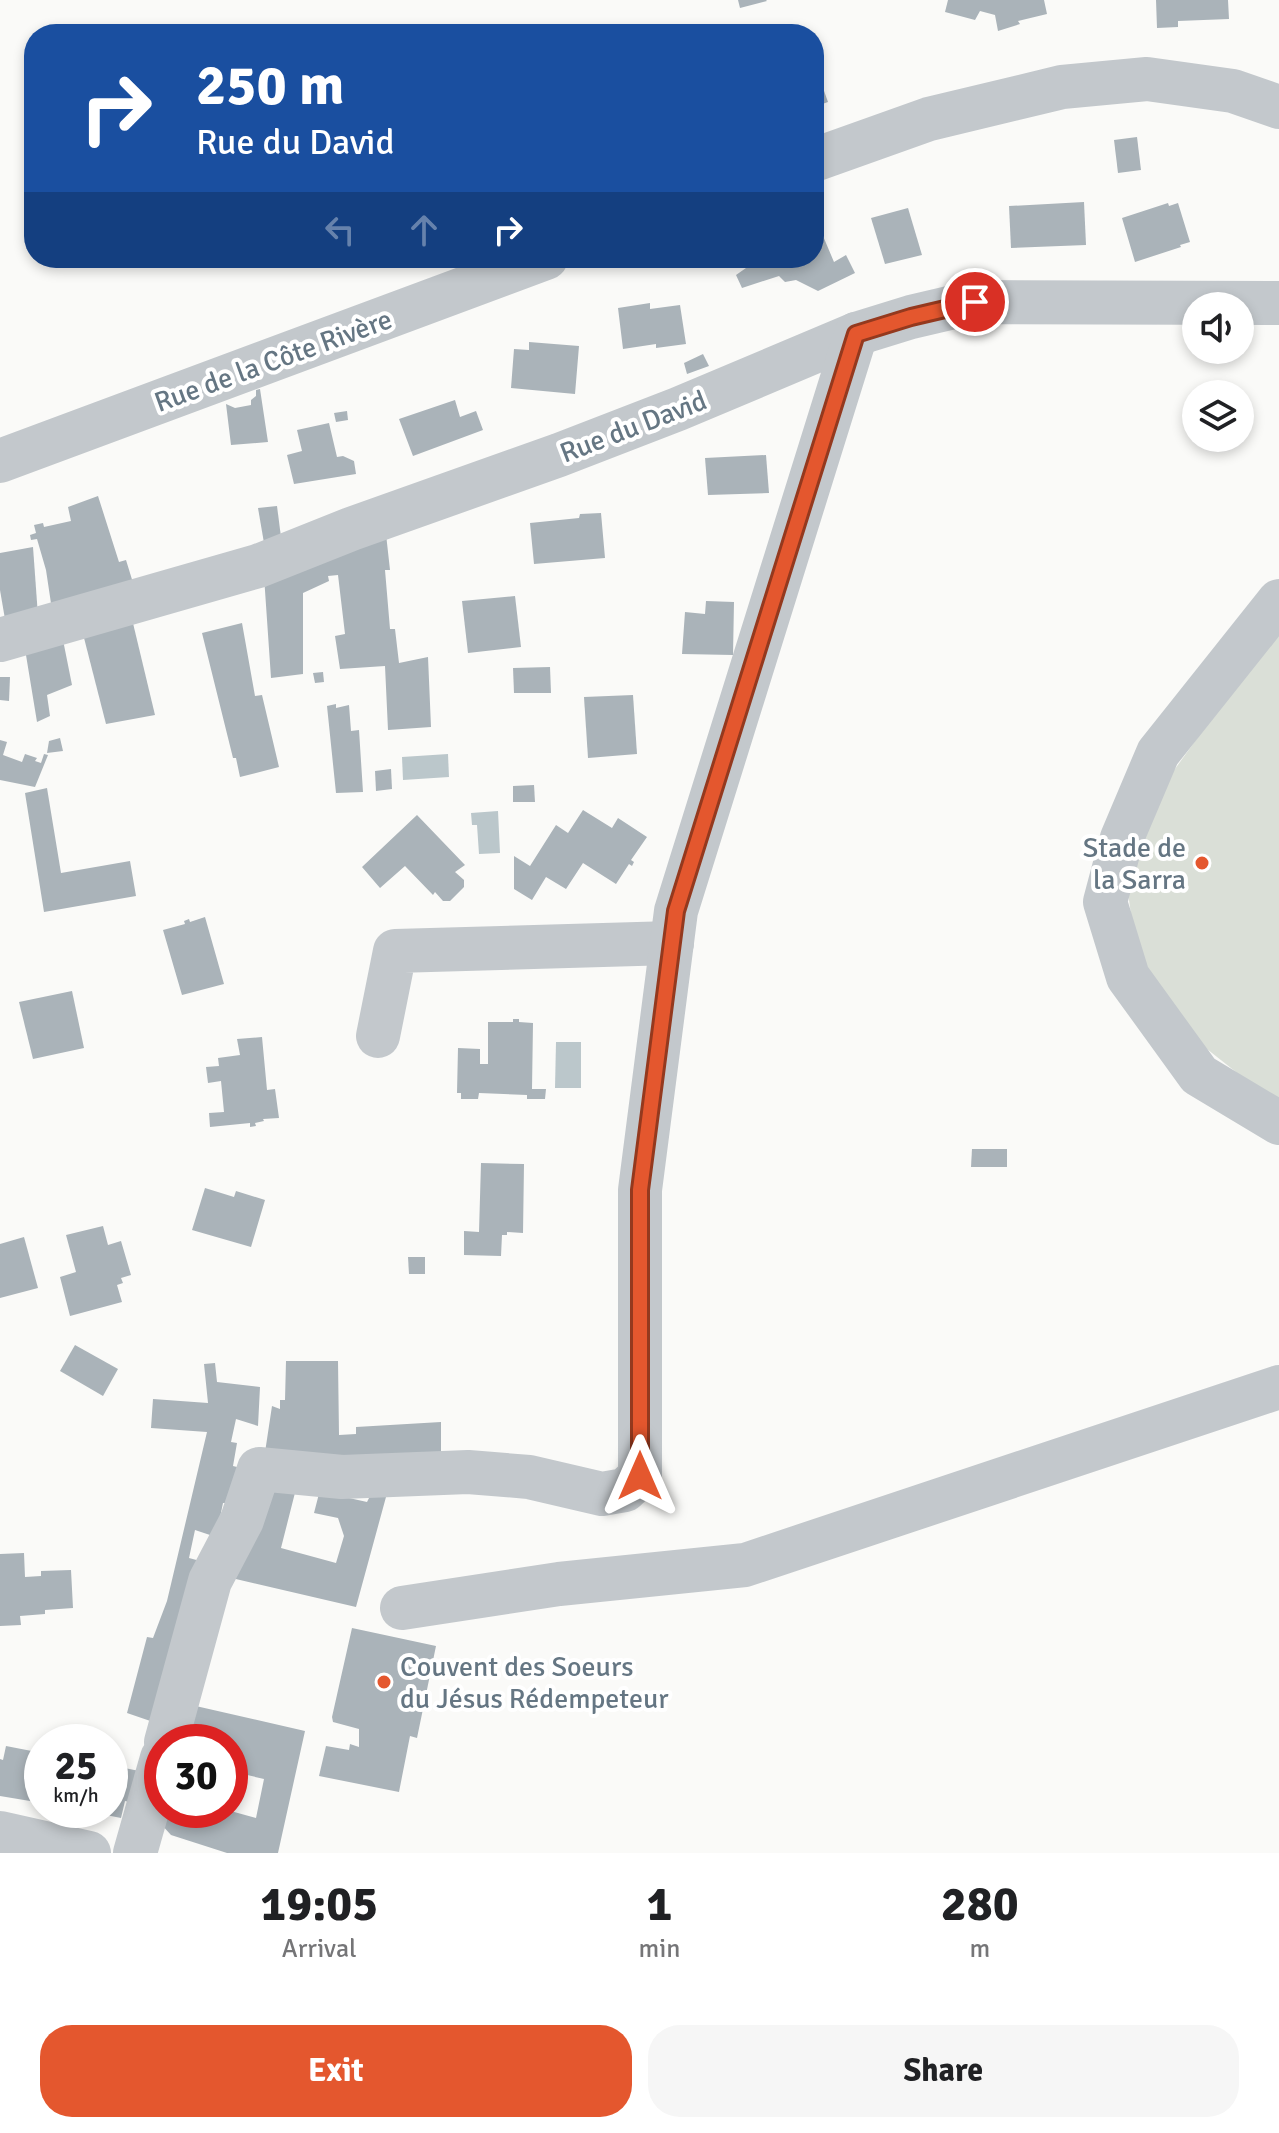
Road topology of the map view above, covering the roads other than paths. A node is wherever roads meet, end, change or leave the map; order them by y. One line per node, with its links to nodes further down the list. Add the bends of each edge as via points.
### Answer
1 (1279, 107): 2 (street, via 1233,91 1147,79 1062,87 929,119)
2 (824, 156)
3 (519, 268): 6 (street, Rue de la Côte Rivère)
4 (1279, 303): 5 (street, Rue du David, via 975,302)
5 (856, 334): 8 (street, Rue du David, via 678,409 258,566); 9 (street, via 676,911)
6 (0, 461)
7 (1279, 601): 11 (street, via 1158,753 1122,838 1105,902 1128,977 1199,1075)
8 (0, 640)
9 (672, 943): 10 (street, via 395,951); 14 (street, via 640,1190 640,1476 625,1490 602,1494 529,1477 468,1472 342,1477 259,1469 242,1520 210,1581)
10 (378, 1036)
11 (1279, 1123)
12 (1279, 1387): 13 (street, via 745,1565 559,1584)
13 (402, 1608)
14 (171, 1724)
15 (144, 1821): 18 (street)
16 (0, 1833): 17 (street)
17 (89, 1853)
18 (135, 1853)

